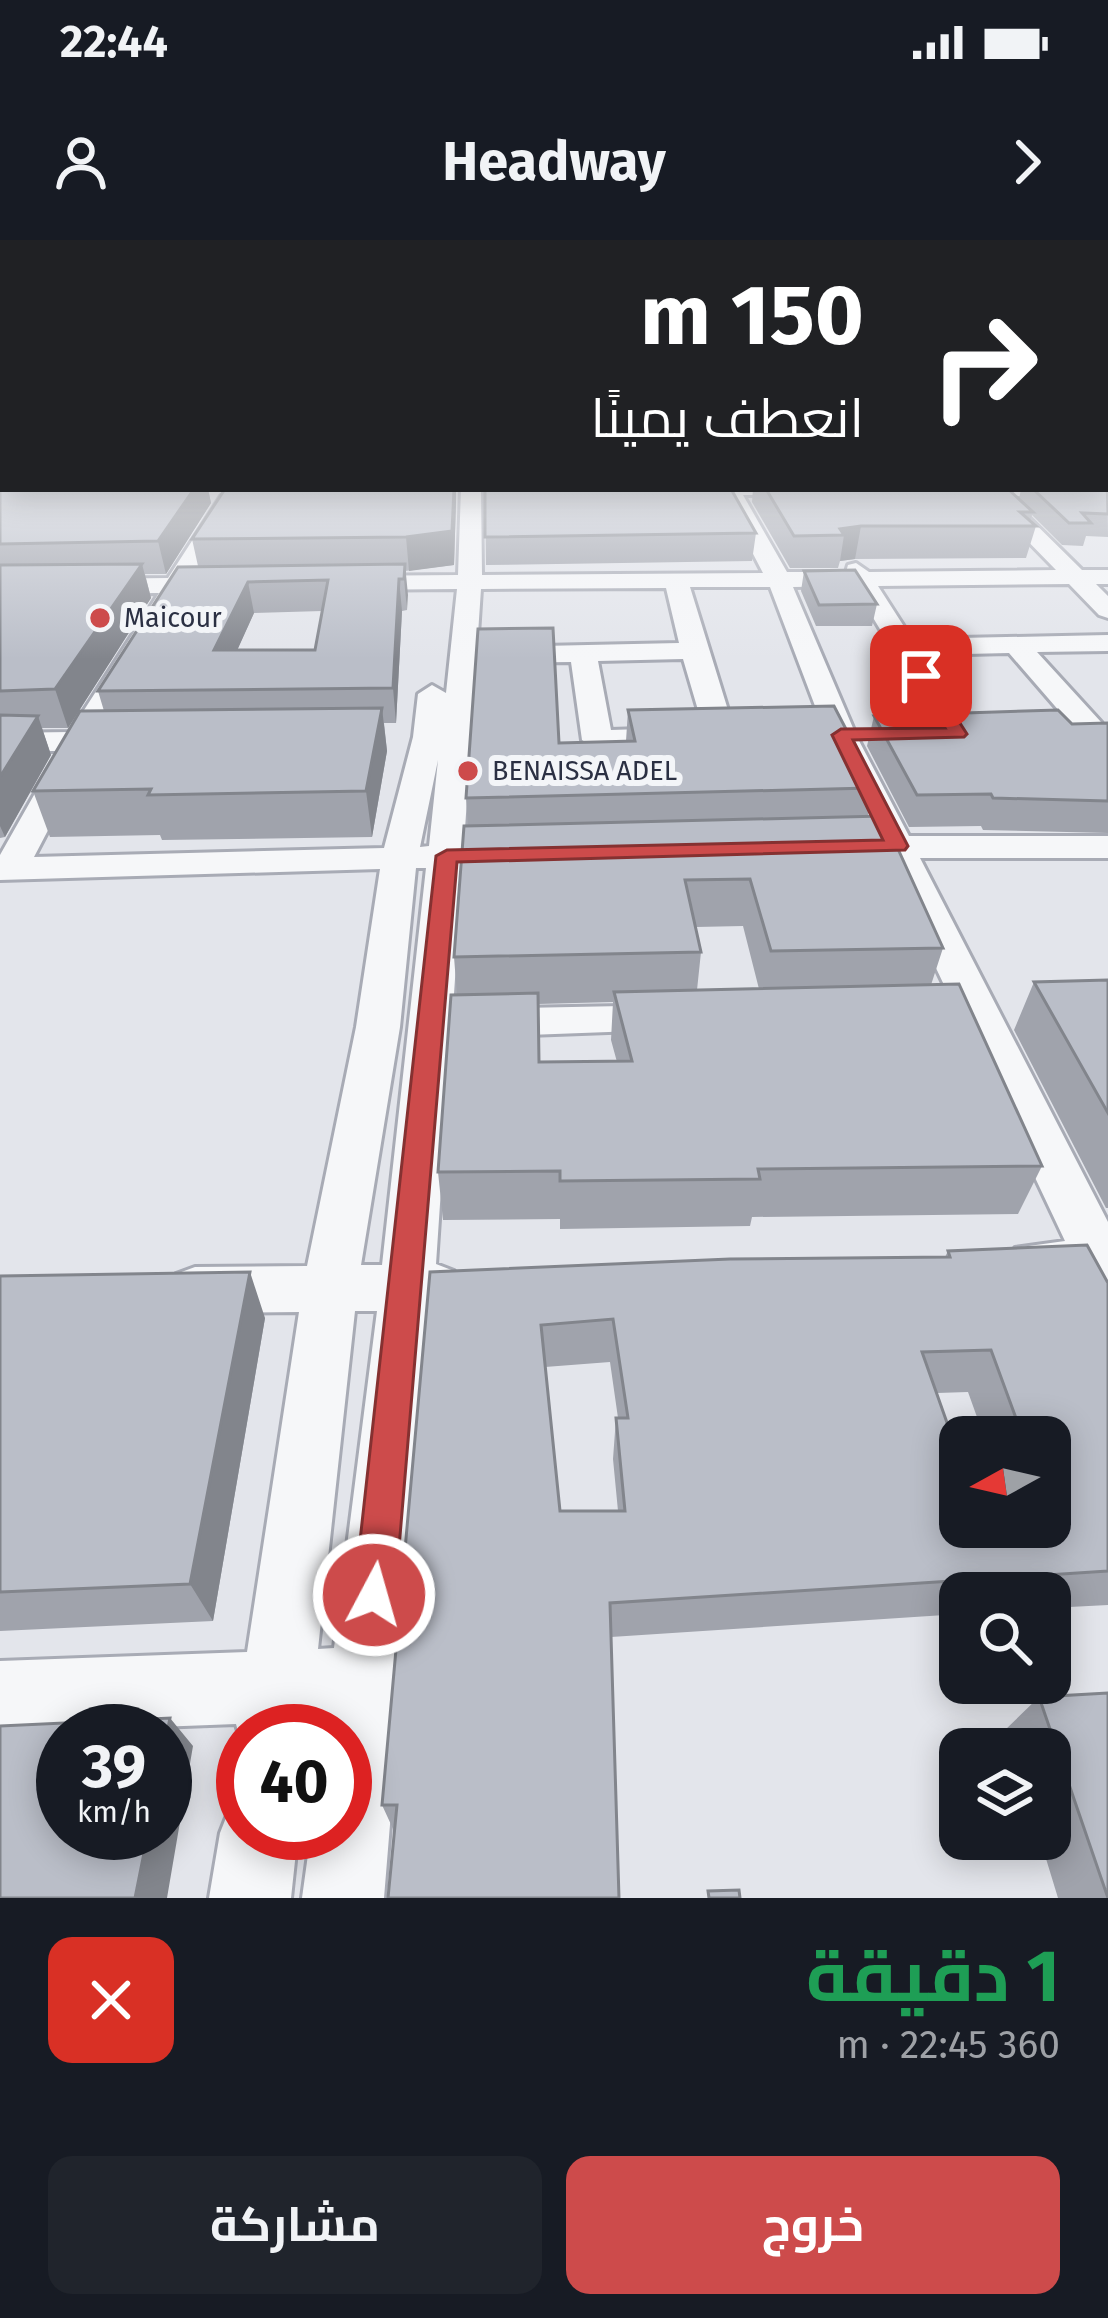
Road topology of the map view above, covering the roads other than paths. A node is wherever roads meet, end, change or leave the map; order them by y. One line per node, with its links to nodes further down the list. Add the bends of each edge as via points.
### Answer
1 (226, 504): 12 (street)
2 (469, 504): 10 (street)
3 (738, 504): 7 (street)
4 (1004, 504): 5 (street)
5 (1072, 572): 6 (street); 8 (street); 16 (street)
6 (1108, 572)
7 (774, 574): 8 (street); 10 (street); 14 (street); 25 (street)
8 (857, 574): 19 (street)
9 (0, 577): 12 (street)
10 (459, 578): 11 (street); 14 (street); 22 (street)
11 (313, 579)
12 (178, 580): 13 (street); 15 (street); 30 (street)
13 (246, 580)
14 (676, 580): 20 (street)
15 (0, 586)
16 (1108, 610)
17 (1108, 643): 18 (street)
18 (1016, 645): 19 (street); 23 (street, via 1090,728)
19 (903, 647): 23 (street)
20 (694, 651): 21 (street); 26 (street)
21 (583, 653): 22 (street); 26 (street, via 597,740)
22 (448, 656): 35 (street, via 430,737)
23 (979, 733): 24 (street)
24 (911, 734)
25 (852, 735): 28 (street); 32 (street)
26 (721, 736): 27 (street)
27 (760, 736)
28 (801, 736)
29 (150, 740): 30 (street)
30 (80, 741): 31 (street); 36 (street)
31 (0, 742)
32 (897, 846): 33 (street); 34 (street); 38 (street)
33 (1108, 847)
34 (802, 848)
35 (439, 857): 36 (street); 41 (street); 42 (street)
36 (5, 869)
37 (1022, 1013): 38 (street)
38 (979, 1014): 39 (street); 44 (street)
39 (931, 1015)
40 (716, 1018): 41 (street)
41 (428, 1024): 42 (street); 47 (street)
42 (378, 1027): 46 (street)
43 (982, 1266): 44 (street)
44 (1106, 1266)
45 (479, 1285): 47 (street)
46 (330, 1287): 47 (street); 48 (street); 51 (street)
47 (407, 1288): 49 (street)
48 (141, 1292)
49 (365, 1683): 52 (street); 56 (street)
50 (0, 1697): 53 (street)
51 (275, 1704)
52 (286, 1704)
53 (216, 1705)
54 (255, 1860): 55 (street)
55 (250, 1898)
56 (343, 1898)

